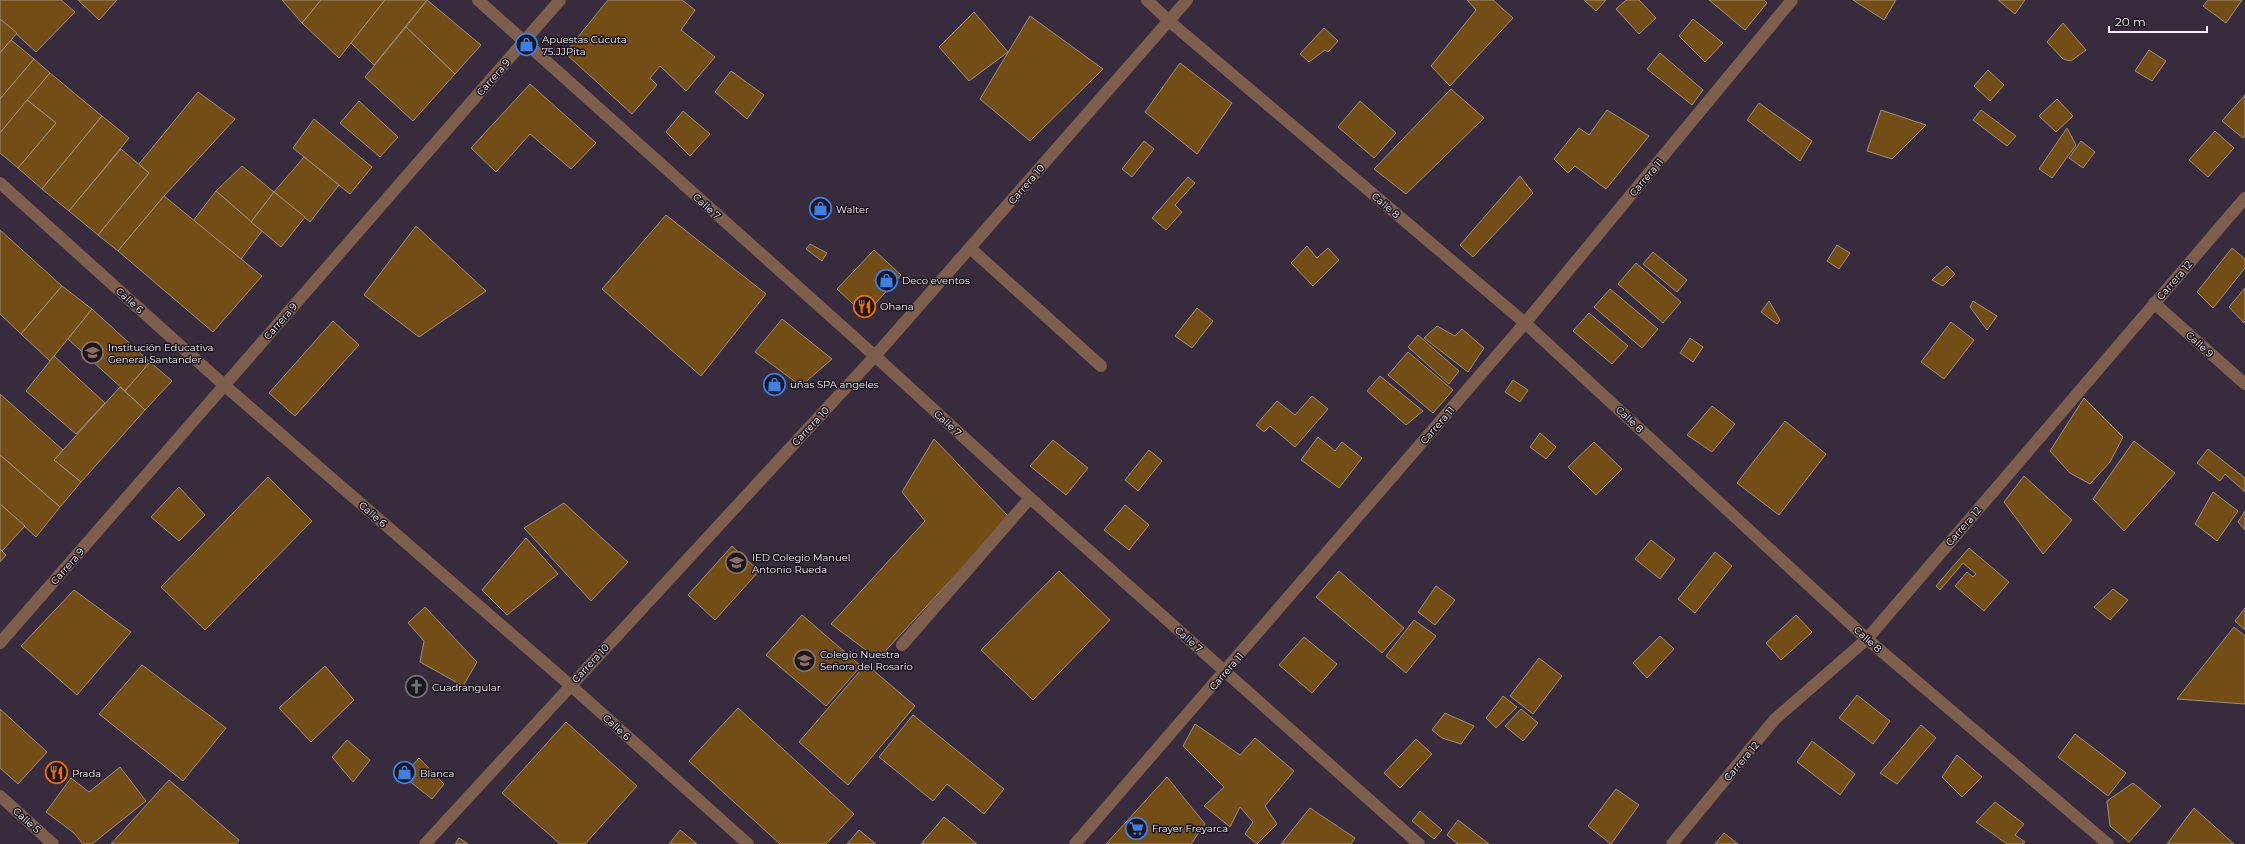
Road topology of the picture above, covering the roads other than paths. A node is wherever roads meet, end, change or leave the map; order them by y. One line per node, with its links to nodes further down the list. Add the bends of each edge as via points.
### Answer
1 (478, 0): 7 (street, Calle 7)
2 (560, 0): 7 (street, Carrera 9)
3 (1147, 0): 6 (street, Calle 8)
4 (1187, 0): 6 (street, Carrera 10)
5 (1792, 0): 12 (street, Carrera 11)
6 (1168, 21): 10 (street, Carrera 10); 12 (street, Calle 8)
7 (524, 42): 13 (street, Calle 7); 16 (street, Carrera 9)
8 (0, 183): 16 (street, Calle 6)
9 (2245, 198): 11 (street, Carrera 12)
10 (970, 248): 13 (street, Carrera 10); 14 (street)
11 (2154, 304): 15 (street, Calle 9); 18 (street, Carrera 12)
12 (1525, 323): 18 (street, Calle 8); 21 (street, Carrera 11)
13 (875, 356): 17 (street, Calle 7); 22 (street, Carrera 10)
14 (1101, 366)
15 (2245, 384)
16 (224, 385): 19 (street, Carrera 9); 22 (street, Calle 6)
17 (1030, 498): 20 (street); 21 (street, Calle 7)
18 (1867, 638): 29 (street, Carrera 12, via 1776,719); 30 (street, Calle 8)
19 (0, 643)
20 (902, 645)
21 (1226, 671): 27 (street, Carrera 11); 28 (street, Calle 7)
22 (570, 685): 25 (street, Carrera 10); 26 (street, Calle 6)
23 (0, 796): 24 (street, Calle 5)
24 (53, 844)
25 (425, 844)
26 (748, 844)
27 (1075, 844)
28 (1419, 844)
29 (1672, 844)
30 (2108, 844)

